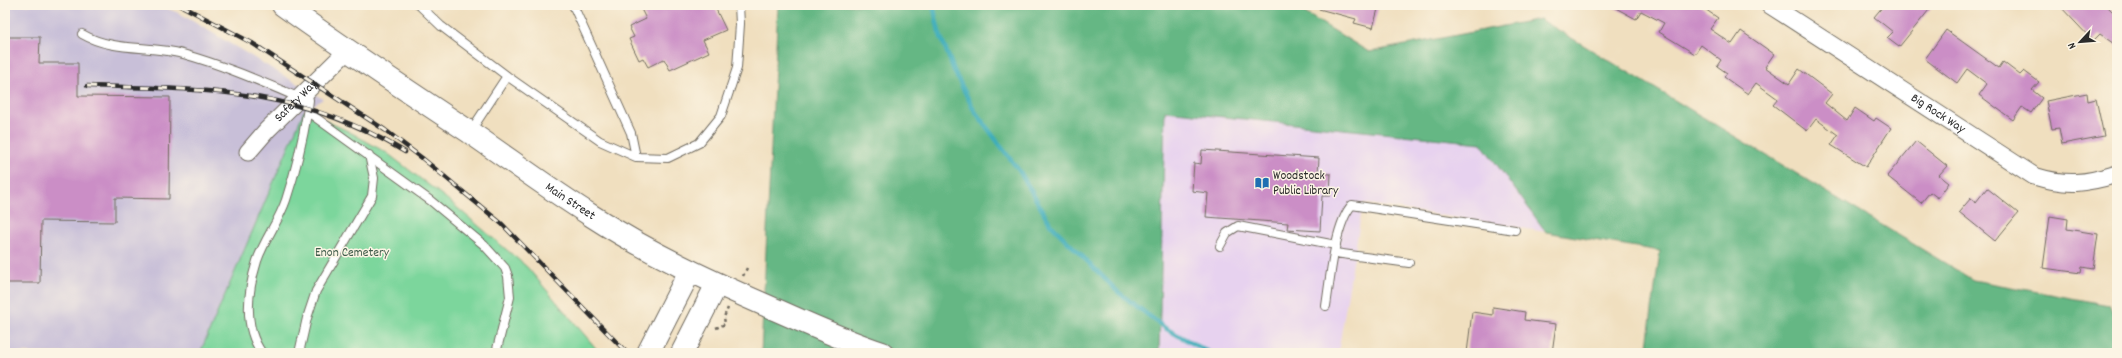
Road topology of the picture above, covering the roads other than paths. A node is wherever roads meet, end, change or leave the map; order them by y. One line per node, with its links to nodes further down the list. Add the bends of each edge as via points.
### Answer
1 (283, 5): 7 (main road, Main Street)
2 (419, 5): 8 (lane, via 441,26)
3 (573, 5): 13 (lane, via 631,133)
4 (739, 5): 13 (lane, via 737,68 721,116 699,143 668,158)
5 (1770, 5): 14 (street, Big Rock Way, via 2034,176 2057,183 2092,182)
6 (82, 34): 9 (lane, via 95,42 182,54 237,72)
7 (347, 51): 9 (street, Safety Way); 10 (main road, Main Street)
8 (508, 76): 10 (lane); 13 (lane, via 600,141)
9 (305, 101): 11 (street, Safety Way); 12 (lane); 22 (lane, via 298,159 286,202 257,261 249,293 252,329)
10 (469, 132): 19 (main road, Main Street, via 593,217)
11 (248, 152)
12 (369, 155): 23 (lane, via 374,178 372,196 316,291); 24 (lane, via 464,227 504,268 508,276 510,297)
13 (636, 157)
14 (2117, 174)
15 (1514, 230): 17 (lane, via 1352,205 1345,212)
16 (1220, 246): 17 (lane, via 1227,232 1238,226)
17 (1336, 249): 18 (lane); 21 (lane)
18 (1409, 263)
19 (690, 271): 20 (main road, Main Street); 25 (main road)
20 (717, 284): 26 (main road); 27 (main road, Main Street)
21 (1326, 306)
22 (262, 353)
23 (298, 353)
24 (496, 353)
25 (648, 353)
26 (682, 353)
27 (882, 353)

